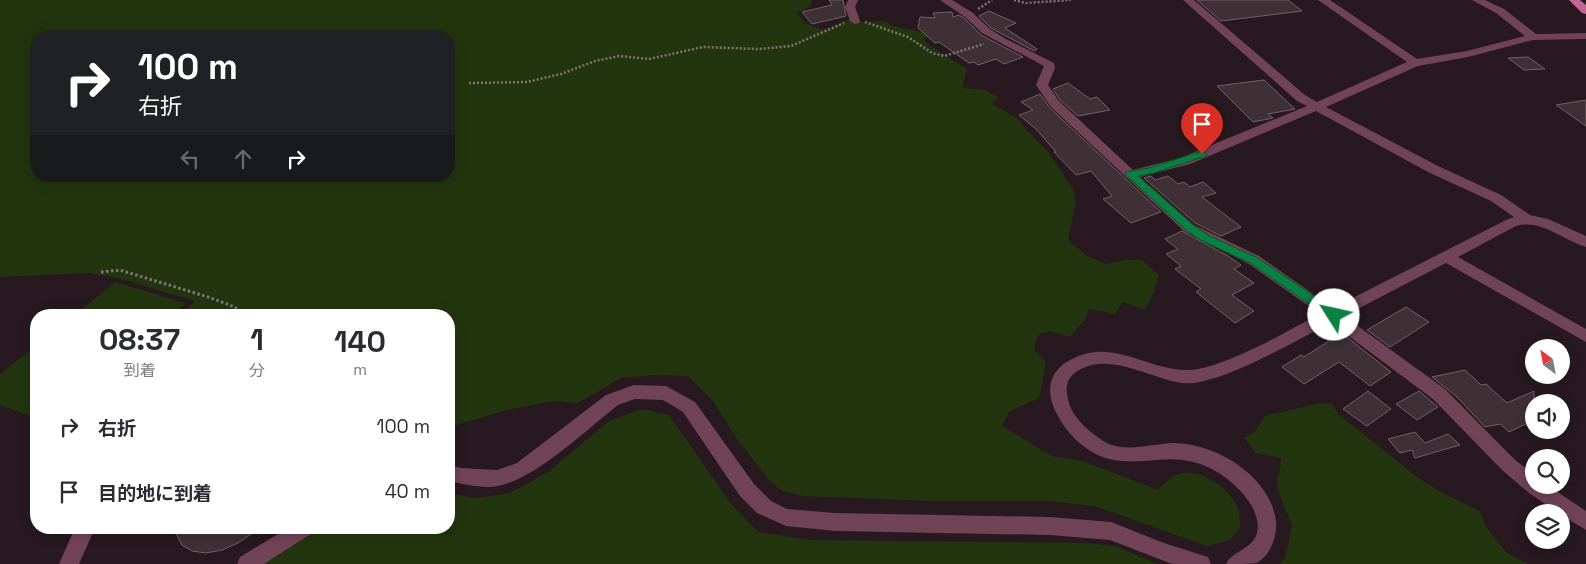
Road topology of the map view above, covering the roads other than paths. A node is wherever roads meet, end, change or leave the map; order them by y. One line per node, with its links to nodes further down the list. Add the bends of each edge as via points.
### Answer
1 (853, 0): 8 (street, via 850,7)
2 (945, 0): 13 (street, via 969,15 986,31 1050,65 1042,84 1055,104)
3 (1188, 0): 12 (street)
4 (1324, 0): 11 (street)
5 (1477, 0): 10 (street, via 1500,10)
6 (1574, 0): 7 (main road)
7 (1586, 10)
8 (855, 21)
9 (1586, 36): 10 (street)
10 (1533, 37): 11 (street, via 1468,54)
11 (1415, 63): 12 (street)
12 (1315, 107): 13 (street, via 1185,161); 14 (street, via 1496,198)
13 (1130, 174): 17 (street, via 1189,228 1254,260)
14 (1526, 219): 15 (street, via 1543,222); 16 (street, via 1511,223)
15 (1586, 242)
16 (1446, 256): 17 (street); 18 (street)
17 (1334, 315): 20 (street, via 1445,398 1520,476); 26 (street, via 1249,358 1201,376 1180,377 1116,359 1095,358 1077,362 1062,374 1057,391 1062,408 1072,425 1092,442 1108,451 1137,454 1176,451 1208,457 1233,472 1257,496 1264,510 1267,529 1262,545 1250,558)
18 (1586, 336)
19 (455, 474): 25 (street, via 497,478 523,469 612,400 634,392 666,393 688,407 747,490 764,507 786,517 835,522 1050,526 1111,531)
20 (1586, 521)
21 (82, 534): 23 (street)
22 (294, 534): 24 (street)
23 (69, 564)
24 (247, 564)
25 (1201, 564)
26 (1236, 564)

